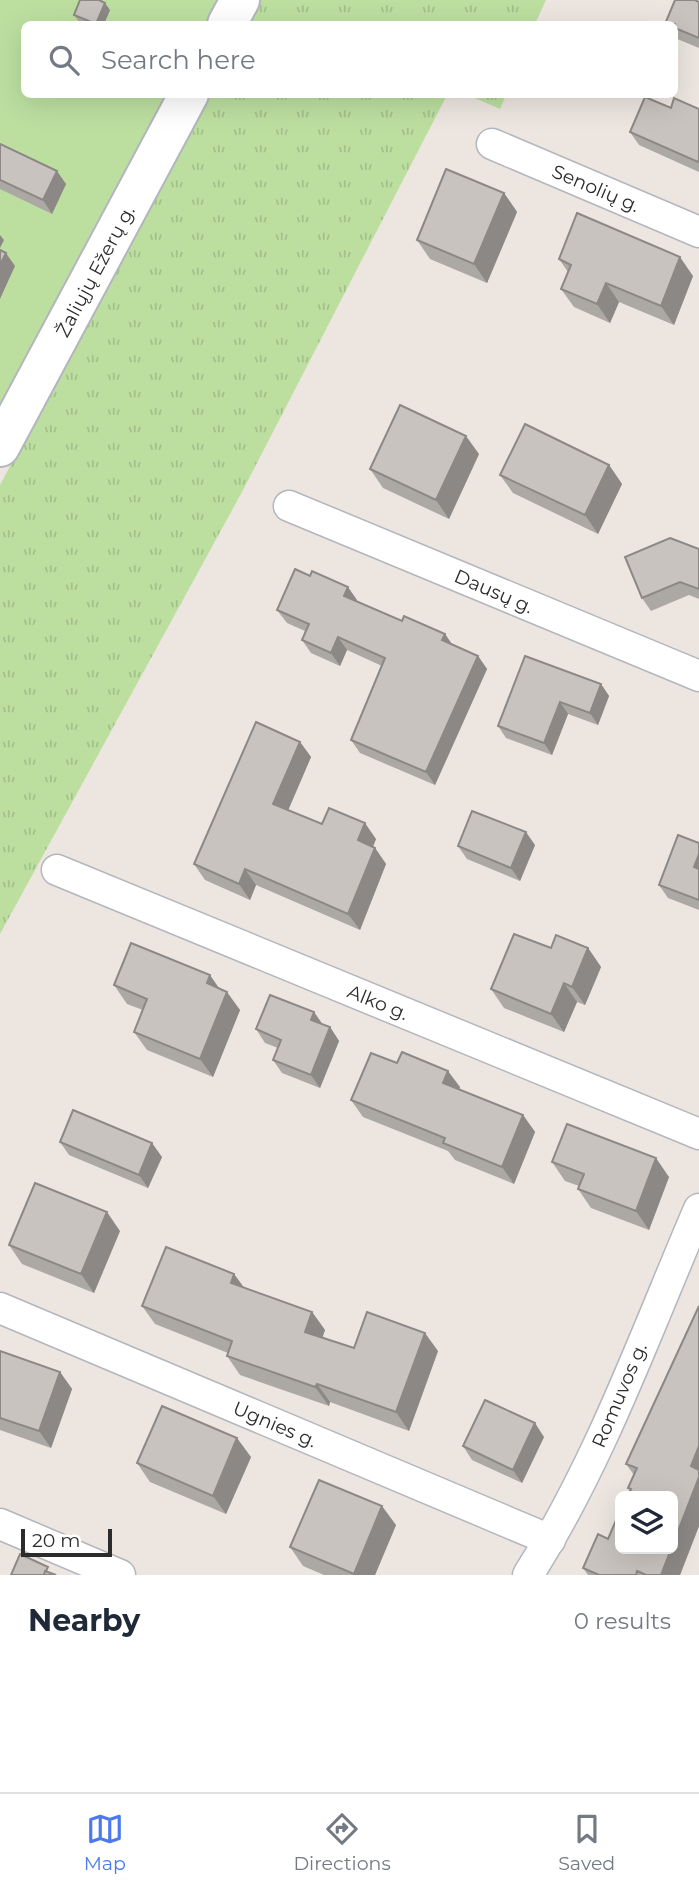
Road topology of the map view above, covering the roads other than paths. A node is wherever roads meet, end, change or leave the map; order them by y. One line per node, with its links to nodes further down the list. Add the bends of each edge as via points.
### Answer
1 (240, 0): 2 (main road)
2 (229, 21)
3 (187, 98): 6 (main road, Žaliųjų Ežerų g.)
4 (492, 144): 5 (street, Senolių g.)
5 (699, 232)
6 (0, 447)
7 (289, 506): 8 (street, Dausų g.)
8 (699, 676)
9 (57, 870): 10 (street, Alko g.)
10 (699, 1134)
11 (699, 1209): 14 (street, Romuvos g., via 585,1472)
12 (0, 1308): 14 (street, Ugnies g.)
13 (0, 1524): 15 (street)
14 (550, 1540): 16 (street, Romuvos g.)
15 (120, 1575)
16 (528, 1575)

